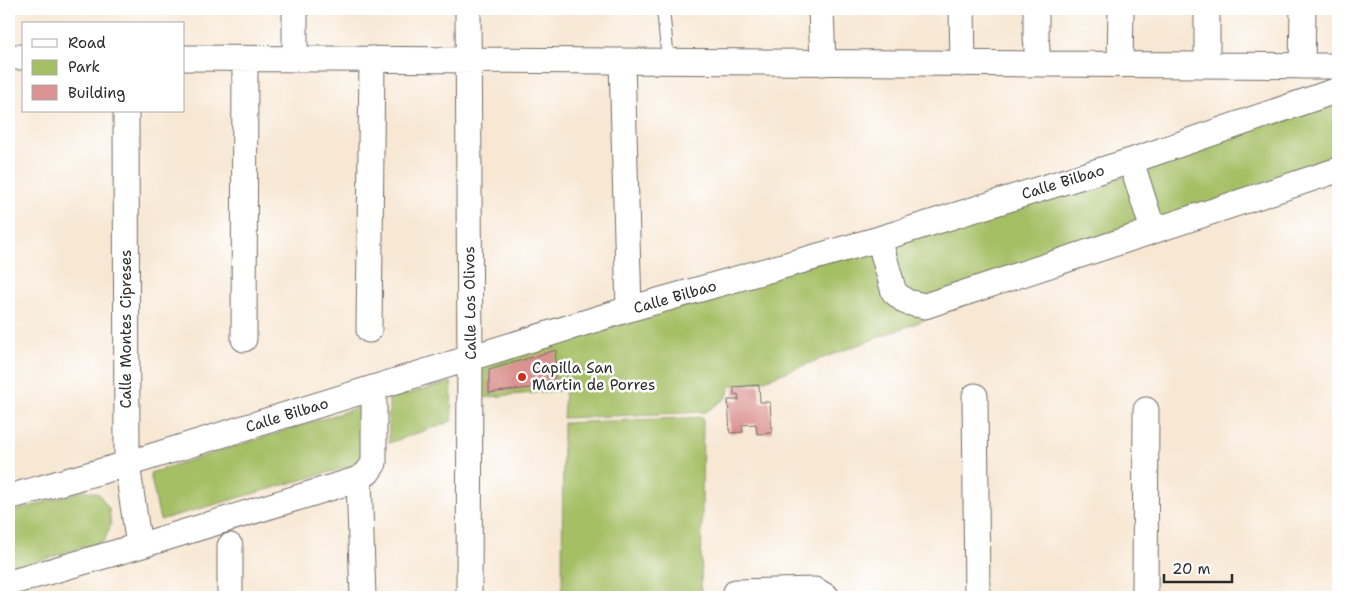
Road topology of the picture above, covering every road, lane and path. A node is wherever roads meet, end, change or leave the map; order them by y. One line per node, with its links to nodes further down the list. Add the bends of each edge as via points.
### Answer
1 (295, 9): 14 (street)
2 (468, 9): 16 (street, Calle Los Olivos)
3 (663, 9): 18 (lane)
4 (821, 9): 19 (street)
5 (962, 9): 20 (street)
6 (1036, 9): 21 (street)
7 (1121, 9): 22 (street)
8 (1207, 9): 23 (street)
9 (1303, 9): 24 (street)
10 (9, 57): 11 (street)
11 (22, 57)
12 (185, 58): 13 (street)
13 (245, 59): 14 (street); 34 (street)
14 (294, 59): 15 (street)
15 (372, 59): 16 (street); 33 (street)
16 (467, 60): 17 (street); 35 (street, Calle Los Olivos)
17 (622, 61): 18 (street); 32 (street)
18 (668, 61): 19 (street)
19 (823, 63): 20 (street)
20 (963, 64): 21 (street)
21 (1038, 64): 22 (street)
22 (1120, 64): 23 (street)
23 (1207, 65): 24 (street)
24 (1302, 66): 25 (street)
25 (1338, 66)
26 (1338, 90): 28 (street, Calle Bilbao)
27 (126, 112): 39 (street, Calle Montes Cipreses)
28 (1131, 161): 30 (street); 31 (street, Calle Bilbao)
29 (1338, 170): 30 (street)
30 (1153, 230): 31 (street, via 926,306 906,302 894,292)
31 (879, 239): 32 (street, Calle Bilbao)
32 (630, 309): 35 (street, Calle Bilbao)
33 (369, 330)
34 (244, 339)
35 (470, 358): 36 (street, Calle Bilbao); 48 (street, Calle Los Olivos)
36 (374, 388): 39 (street, Calle Bilbao); 40 (street, via 374,463)
37 (976, 396): 50 (street)
38 (1146, 410): 51 (street)
39 (127, 464): 41 (street, Calle Bilbao); 42 (street, Calle Montes Cipreses)
40 (359, 479): 42 (street); 47 (street)
41 (9, 497)
42 (139, 546): 44 (street)
43 (230, 546): 46 (street)
44 (9, 584)
45 (736, 592): 49 (street, via 815,590)
46 (230, 597)
47 (363, 597)
48 (469, 597)
49 (827, 597)
50 (978, 597)
51 (1145, 597)

